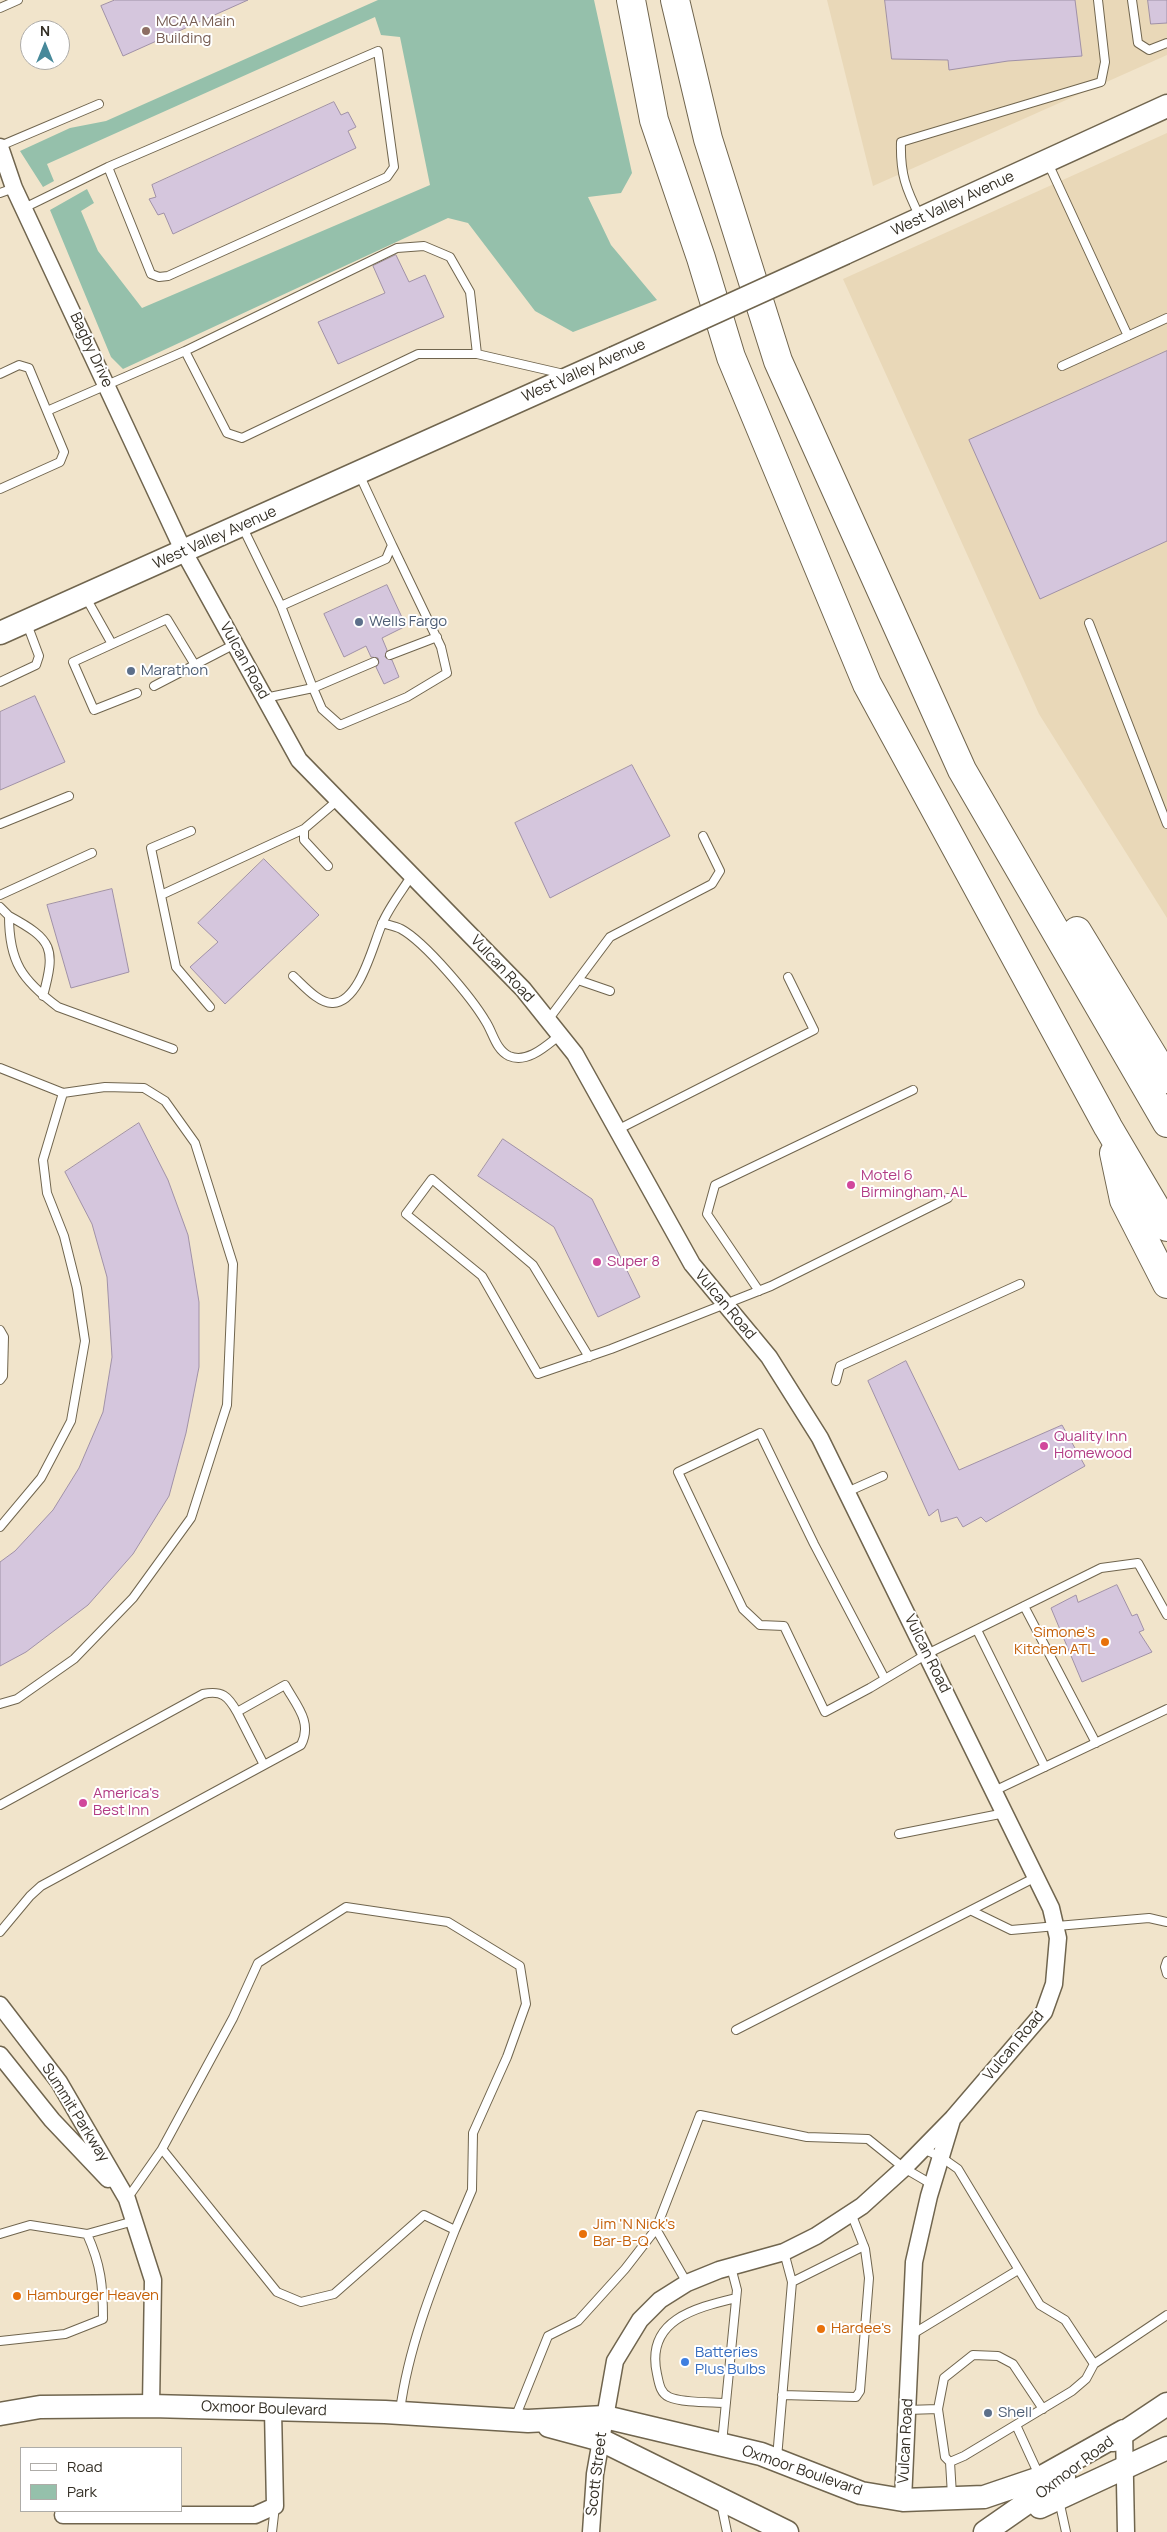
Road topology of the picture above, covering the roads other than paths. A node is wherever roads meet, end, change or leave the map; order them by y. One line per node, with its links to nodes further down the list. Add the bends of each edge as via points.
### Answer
1 (18, 0): 6 (lane)
2 (631, 0): 76 (highway, via 654,120 731,357 867,684)
3 (675, 0): 46 (highway, via 708,140 778,361)
4 (1098, 0): 15 (lane, via 1105,62 1101,82 901,142 902,175)
5 (1132, 0): 7 (lane, via 1138,43 1149,50)
6 (0, 8)
7 (1167, 43)
8 (99, 104): 10 (lane)
9 (1167, 106): 11 (main road, West Valley Avenue)
10 (0, 147): 13 (street, Bagby Drive)
11 (1048, 161): 15 (main road, West Valley Avenue); 17 (lane)
12 (108, 167): 12 (lane, via 224,118 378,51 394,167 387,177 168,276 151,274); 14 (lane)
13 (7, 191): 14 (street, Bagby Drive)
14 (24, 208): 23 (street, Bagby Drive)
15 (921, 219): 22 (main road, West Valley Avenue, bridge)
16 (1167, 318): 17 (lane)
17 (1128, 336): 20 (lane)
18 (185, 351): 19 (lane, via 227,433 242,438 418,354); 19 (lane, via 397,248 424,246 450,257 470,292); 23 (lane)
19 (477, 354): 22 (lane)
20 (1062, 366)
21 (0, 374): 24 (lane, via 19,365 28,368)
22 (573, 376): 25 (main road, West Valley Avenue)
23 (107, 384): 24 (lane); 29 (street, Bagby Drive)
24 (47, 411): 26 (lane, via 64,452 60,462)
25 (359, 473): 27 (main road, West Valley Avenue); 28 (lane)
26 (0, 488)
27 (242, 526): 29 (main road, West Valley Avenue); 31 (lane)
28 (392, 545): 31 (lane, via 386,559); 35 (lane)
29 (184, 552): 30 (main road, West Valley Avenue); 37 (street, Vulcan Road)
30 (85, 596): 32 (main road, West Valley Avenue); 36 (lane)
31 (281, 606): 43 (lane)
32 (26, 622): 34 (main road, West Valley Avenue); 41 (lane, via 39,656 36,665)
33 (1089, 623): 50 (lane)
34 (0, 634)
35 (437, 637): 38 (lane); 43 (lane, via 448,673 407,697 340,725 322,709)
36 (112, 644): 40 (lane, via 167,619); 44 (lane, via 73,662 94,710)
37 (235, 644): 40 (lane); 45 (street, Vulcan Road)
38 (390, 655)
39 (374, 662): 43 (lane)
40 (195, 664): 42 (lane)
41 (0, 682)
42 (154, 686)
43 (313, 688): 45 (lane)
44 (137, 693)
45 (265, 698): 48 (street, Vulcan Road, via 299,760)
46 (962, 770): 72 (highway, via 1028,852); 75 (highway)
47 (69, 796): 49 (lane)
48 (338, 800): 51 (lane); 56 (street, Vulcan Road)
49 (0, 824)
50 (1167, 824)
51 (304, 829): 55 (lane, via 304,840); 57 (lane)
52 (191, 831): 57 (lane, via 151,848)
53 (703, 836): 64 (lane, via 720,871 712,884 610,937)
54 (92, 853): 58 (lane)
55 (328, 866)
56 (412, 875): 61 (lane); 68 (street, Vulcan Road, via 523,989)
57 (161, 894): 67 (lane, via 176,968)
58 (0, 895)
59 (0, 907): 60 (lane)
60 (9, 916): 66 (lane, via 9,937 19,972); 66 (lane, via 36,930 44,938 51,966)
61 (382, 923): 62 (lane, via 362,975 344,999 335,1003 324,1002); 69 (lane, via 401,929 469,995 497,1046 510,1056 524,1057 539,1052)
62 (293, 976)
63 (788, 977): 77 (lane, via 814,1030)
64 (578, 980): 65 (lane); 68 (lane)
65 (610, 991)
66 (43, 996): 70 (lane, via 58,1007)
67 (210, 1007)
68 (548, 1020): 69 (street, Vulcan Road)
69 (560, 1035): 77 (street, Vulcan Road, via 575,1054)
70 (173, 1049)
71 (0, 1068): 74 (lane)
72 (1167, 1079)
73 (913, 1090): 82 (lane, via 715,1185 707,1214)
74 (64, 1093): 90 (lane, via 43,1160 47,1193 64,1236 77,1288 85,1341 71,1420 41,1478); 96 (lane, via 106,1087 144,1088 165,1101 195,1143 233,1264 227,1405 191,1518 133,1598 74,1659 17,1698)
75 (1167, 1123)
76 (1108, 1127): 79 (highway); 81 (highway, via 1124,1200)
77 (618, 1130): 83 (street, Vulcan Road, via 692,1264)
78 (948, 1198): 82 (lane)
79 (1167, 1227)
80 (1020, 1284): 87 (lane, via 840,1366)
81 (1167, 1284)
82 (759, 1291): 83 (lane)
83 (725, 1304): 85 (lane); 89 (street, Vulcan Road, via 769,1356 820,1438)
84 (0, 1330): 86 (lane, via 4,1337 3,1376)
85 (589, 1356): 85 (lane, via 538,1374 482,1276 406,1214 432,1178 533,1265)
86 (0, 1380)
87 (836, 1381)
88 (883, 1476): 89 (lane)
89 (847, 1492): 94 (street, Vulcan Road)
90 (0, 1526)
91 (1024, 1606): 92 (lane, via 1101,1568 1138,1564); 93 (lane); 99 (lane)
92 (1167, 1615)
93 (977, 1630): 94 (lane); 101 (lane)
94 (927, 1654): 95 (lane); 102 (street, Vulcan Road)
95 (885, 1679): 95 (lane, via 825,1712 784,1626 760,1625 743,1609 678,1472 760,1433)
96 (0, 1704)
97 (1167, 1709): 99 (lane)
98 (237, 1712): 100 (lane); 100 (lane, via 285,1685 306,1722 307,1734 302,1745); 103 (lane, via 222,1693 203,1694)
99 (1096, 1743): 101 (lane)
100 (264, 1765): 111 (lane, via 42,1886)
101 (1045, 1767): 102 (lane)
102 (994, 1791): 104 (street, Vulcan Road)
103 (0, 1805)
104 (1005, 1813): 105 (lane); 106 (street, Vulcan Road)
105 (899, 1834)
106 (1036, 1878): 107 (lane); 110 (street, Vulcan Road, via 1052,1908)
107 (972, 1911): 110 (lane, via 1011,1930); 115 (lane)
108 (0, 1919): 111 (lane)
109 (1167, 1922): 110 (lane, via 1148,1918)
110 (1055, 1925): 117 (street, Vulcan Road, via 1058,1938 1054,1984 1044,2012)
111 (2, 1930)
112 (1167, 1961): 113 (lane)
113 (1167, 1974)
114 (2, 2011): 123 (street, Summit Parkway, via 59,2082)
115 (736, 2030)
116 (0, 2055): 123 (street, Summit Parkway, via 52,2120)
117 (952, 2118): 118 (street, Vulcan Road); 120 (street, Vulcan Road)
118 (923, 2149): 120 (lane); 121 (street, Vulcan Road)
119 (162, 2150): 123 (lane); 127 (lane, via 277,2292 301,2302 334,2294 424,2215); 127 (lane, via 233,2018 258,1963 346,1907 448,1922 520,1966 526,2004 507,2057 473,2133 472,2190)
120 (942, 2157): 122 (street, Vulcan Road); 133 (lane, via 958,2169)
121 (904, 2168): 122 (lane); 124 (street, Vulcan Road); 126 (lane, via 868,2139 807,2137 700,2115)
122 (933, 2185): 138 (street, Vulcan Road, via 914,2262)
123 (127, 2199): 125 (street, Summit Parkway)
124 (851, 2213): 130 (lane); 131 (street, Vulcan Road)
125 (134, 2221): 129 (lane); 144 (street, Summit Parkway, via 153,2280)
126 (656, 2229): 135 (lane); 152 (lane, via 578,2321 548,2336)
127 (455, 2230): 149 (lane, via 432,2286 407,2370)
128 (0, 2234): 129 (lane, via 30,2225)
129 (87, 2234): 139 (lane, via 99,2262 103,2319 65,2334)
130 (864, 2246): 134 (lane); 141 (lane, via 869,2278 860,2390 856,2397)
131 (784, 2252): 132 (street, Vulcan Road); 134 (lane)
132 (731, 2266): 135 (street, Vulcan Road); 136 (lane)
133 (1018, 2270): 138 (lane); 140 (lane, via 1040,2305 1065,2320)
134 (792, 2282): 141 (lane)
135 (687, 2283): 151 (street, Vulcan Road, via 660,2300 640,2320 615,2361)
136 (736, 2298): 142 (lane); 142 (lane, via 672,2321 663,2330 657,2344 656,2368 662,2392 678,2399)
137 (1167, 2315): 140 (lane)
138 (911, 2335): 148 (street, Vulcan Road)
139 (0, 2341)
140 (1094, 2364): 146 (lane, via 1072,2392)
141 (782, 2395): 158 (lane)
142 (726, 2402): 156 (lane)
143 (1167, 2404): 154 (main road, Oxmoor Road)
144 (151, 2406): 147 (main road, Oxmoor Boulevard); 150 (main road, Oxmoor Boulevard, via 40,2407)
145 (938, 2409): 146 (lane, via 944,2378 974,2355 998,2356 1013,2364); 148 (lane); 159 (lane, via 945,2457)
146 (1043, 2409): 153 (lane)
147 (273, 2410): 149 (main road, Oxmoor Boulevard); 166 (street)
148 (907, 2410): 165 (street, Vulcan Road)
149 (400, 2413): 152 (main road, Oxmoor Boulevard)
150 (0, 2414)
151 (604, 2417): 152 (main road, Oxmoor Boulevard); 155 (street, Scott Street); 156 (main road, Oxmoor Boulevard)
152 (521, 2420): 155 (main road, Oxmoor Boulevard)
153 (1016, 2425): 159 (lane); 161 (lane)
154 (1124, 2431): 160 (street); 161 (main road, Oxmoor Boulevard); 172 (main road, Oxmoor Road)
155 (600, 2440): 164 (main road, Oxmoor Boulevard); 169 (street, Scott Street)
156 (722, 2444): 158 (main road, Oxmoor Boulevard)
157 (1167, 2448): 160 (main road, Oxmoor Road)
158 (777, 2460): 165 (main road, Oxmoor Boulevard, via 860,2493)
159 (950, 2462): 162 (lane)
160 (1124, 2469): 163 (main road, Oxmoor Road); 174 (street)
161 (1040, 2478): 162 (main road, Oxmoor Boulevard, via 984,2496)
162 (952, 2498): 165 (main road, Oxmoor Boulevard)
163 (1059, 2498): 172 (main road, Oxmoor Road); 173 (lane)
164 (720, 2499): 170 (lane); 171 (main road, Oxmoor Boulevard)
165 (903, 2500)
166 (275, 2506): 167 (street, via 255,2515); 168 (lane)
167 (63, 2515)
168 (272, 2532)
169 (591, 2532)
170 (727, 2532)
171 (787, 2532)
172 (985, 2532)
173 (1066, 2532)
174 (1126, 2532)

